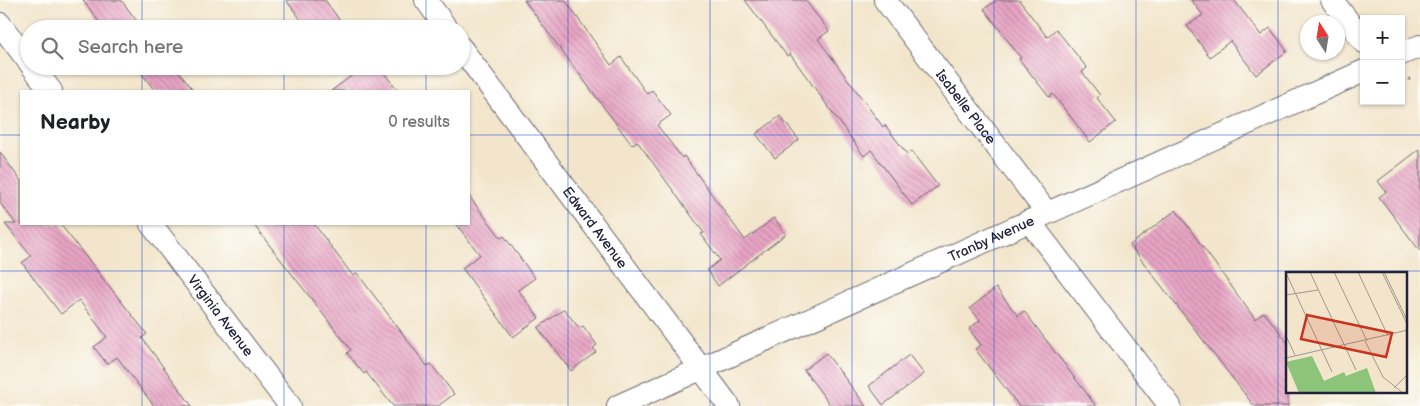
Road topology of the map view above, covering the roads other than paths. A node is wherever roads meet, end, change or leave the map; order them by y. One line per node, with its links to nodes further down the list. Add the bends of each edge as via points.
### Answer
1 (426, 0): 4 (street)
2 (886, 0): 14 (street, Isabelle Place)
3 (1332, 0): 6 (street)
4 (440, 20)
5 (0, 24): 8 (street)
6 (1360, 37)
7 (1420, 46): 9 (street)
8 (20, 50)
9 (1405, 52)
10 (470, 60): 16 (street, Edward Avenue)
11 (1360, 73): 14 (street, Tranby Avenue)
12 (39, 75): 13 (street)
13 (50, 90)
14 (1038, 217): 16 (street, Tranby Avenue); 20 (street, Isabelle Place)
15 (153, 225): 17 (street, Virginia Avenue)
16 (700, 369): 18 (street, Tranby Avenue); 19 (street, Edward Avenue)
17 (290, 406)
18 (618, 406)
19 (729, 406)
20 (1170, 406)

